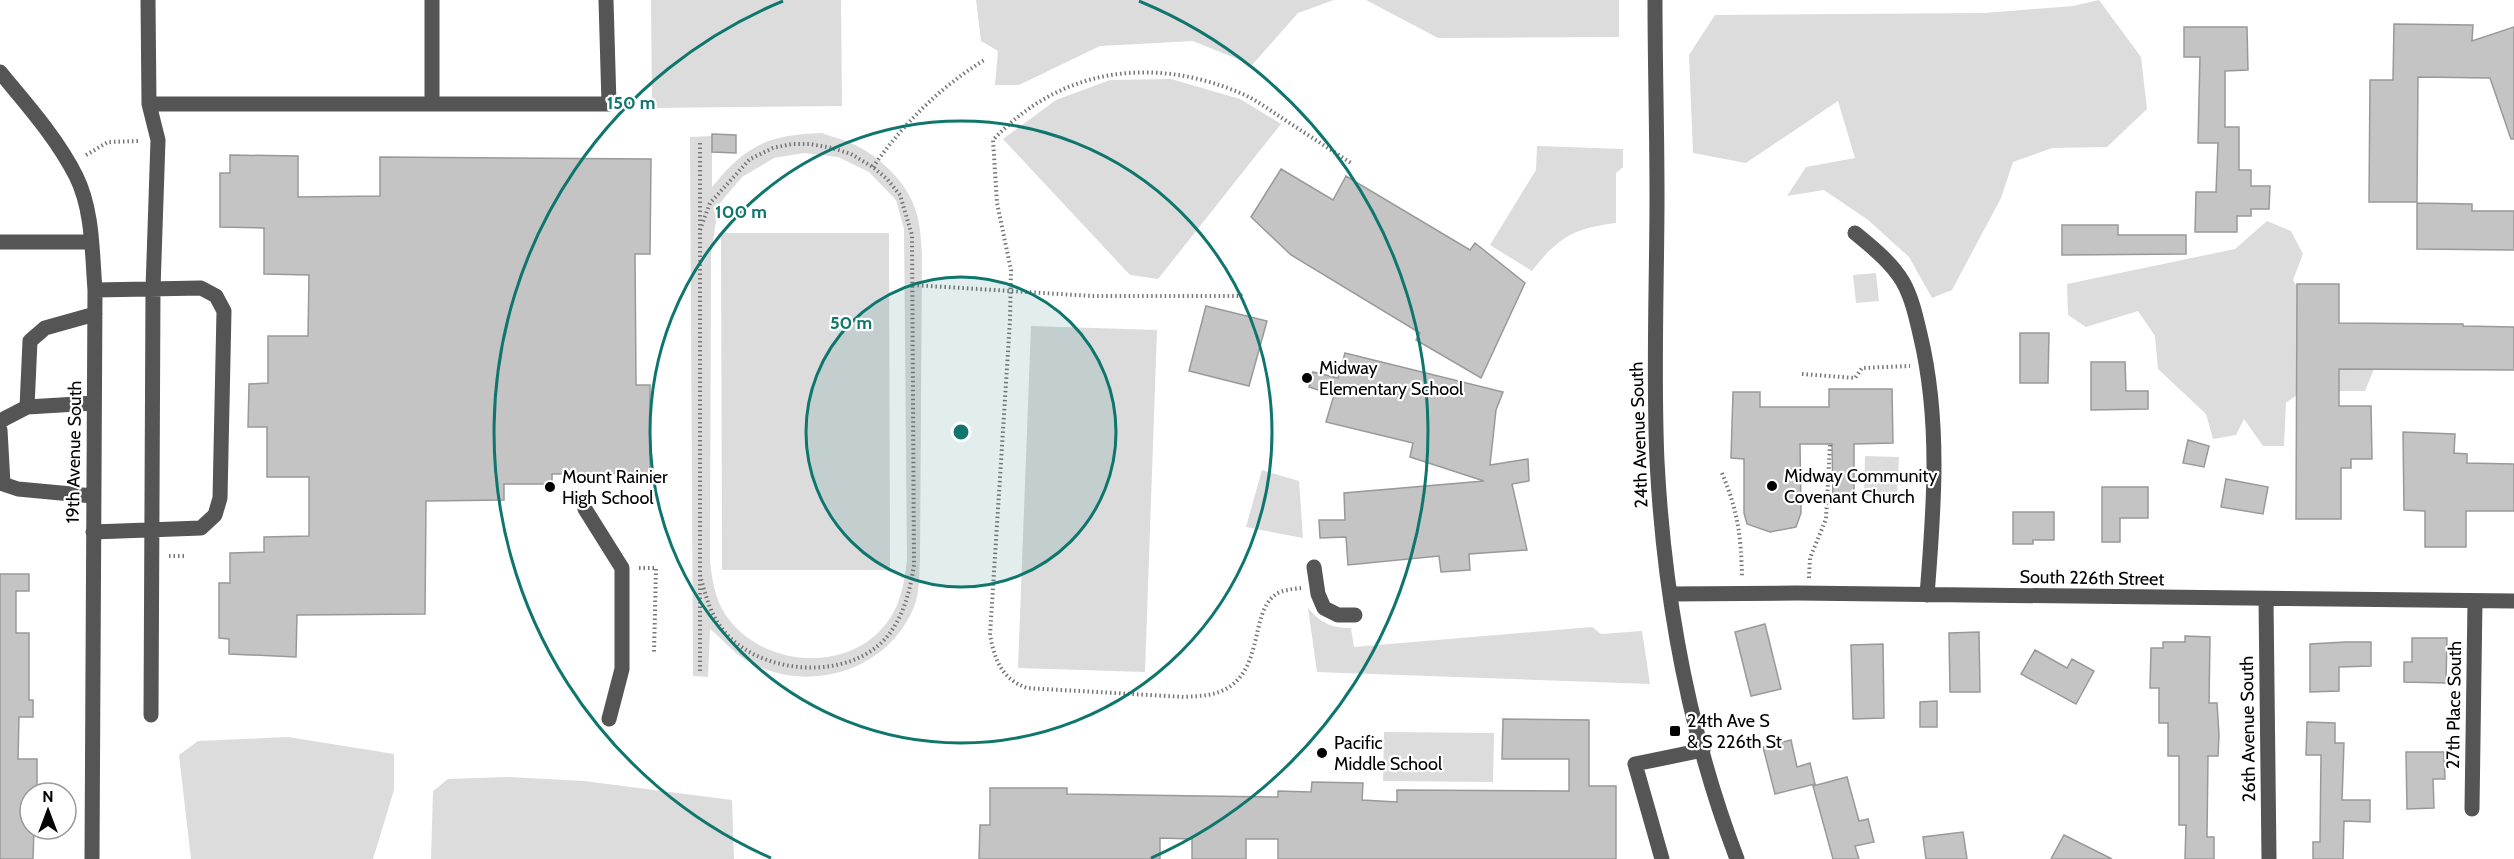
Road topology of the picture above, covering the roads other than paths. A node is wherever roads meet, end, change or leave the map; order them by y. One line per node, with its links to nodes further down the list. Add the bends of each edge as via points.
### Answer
1 (148, 0): 6 (street)
2 (432, 0): 7 (street)
3 (606, 0): 7 (street, via 609,104)
4 (1655, 0): 23 (street, 24th Avenue South, via 1656,415 1660,505)
5 (0, 72): 10 (street, 19th Avenue South, via 49,132 77,177)
6 (148, 104): 7 (street); 11 (street, via 158,140)
7 (432, 104)
8 (1855, 233): 24 (street, via 1903,281 1927,366 1935,465)
9 (0, 242): 10 (street)
10 (91, 242): 12 (street, 19th Avenue South)
11 (153, 289): 12 (street); 20 (street); 20 (street, via 201,288 216,296 224,311 220,498 215,515 201,528)
12 (95, 290): 13 (street, 19th Avenue South)
13 (95, 314): 14 (street, 19th Avenue South); 15 (street, via 45,328 30,341)
14 (94, 403): 15 (street); 18 (street, 19th Avenue South)
15 (27, 407): 16 (street)
16 (0, 421)
17 (0, 430): 18 (street, via 3,484)
18 (93, 496): 21 (street, 19th Avenue South)
19 (585, 509): 30 (street, via 622,568 622,669)
20 (152, 530): 21 (street); 29 (street)
21 (93, 532): 33 (street, 19th Avenue South)
22 (1314, 567): 28 (street, via 1324,608 1338,615)
23 (1670, 594): 24 (street, South 226th Street); 31 (street, 24th Avenue South)
24 (1927, 595): 25 (street, South 226th Street)
25 (2266, 599): 26 (street, South 226th Street); 36 (street, 26th Avenue South)
26 (2475, 601): 27 (street, South 226th Street); 32 (street, 27th Place South)
27 (2514, 602)
28 (1355, 615)
29 (151, 715)
30 (609, 719)
31 (1702, 750): 34 (street, via 1635,764); 35 (street, 24th Avenue South)
32 (2472, 809)
33 (92, 859)
34 (1662, 859)
35 (1737, 859)
36 (2269, 859)

